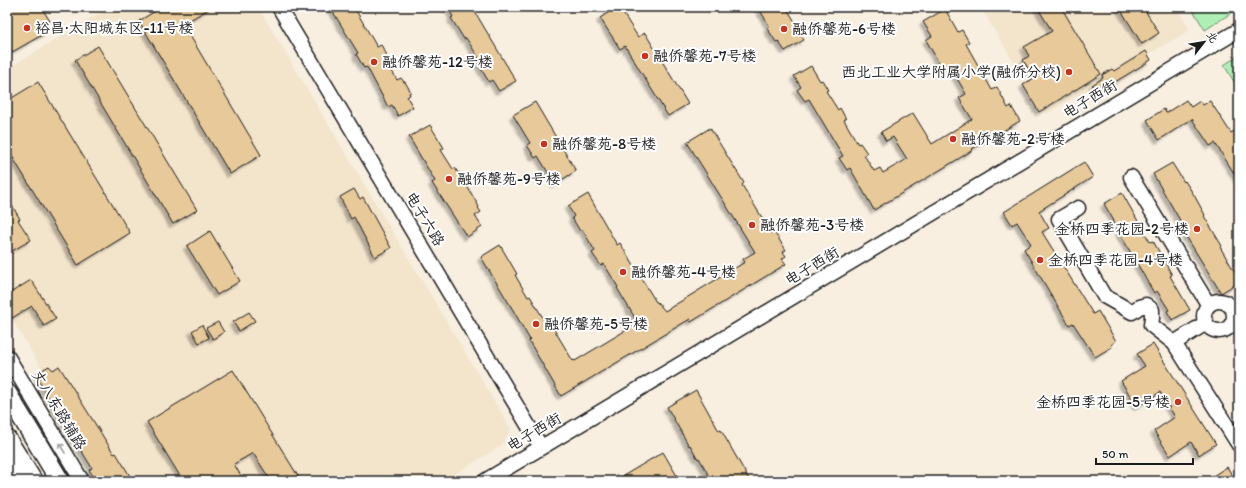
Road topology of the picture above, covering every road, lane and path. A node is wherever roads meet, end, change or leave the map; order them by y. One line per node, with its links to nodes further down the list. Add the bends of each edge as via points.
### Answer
1 (279, 7): 12 (street, 电子六路)
2 (1239, 30): 12 (street, 电子西街)
3 (1131, 177): 5 (street)
4 (1078, 208): 7 (street, via 1059,219 1104,296 1132,312 1146,306 1152,310 1151,325)
5 (1208, 304): 6 (street, via 1204,312); 6 (street, via 1215,301 1229,303 1235,316 1232,325 1222,331 1209,328)
6 (1206, 323): 7 (street)
7 (1174, 343): 11 (street)
8 (7, 356): 17 (street, 丈八东路辅路, one-way to 8)
9 (7, 394): 16 (main road)
10 (7, 438): 15 (main road)
11 (1239, 445)
12 (541, 447): 18 (street, 电子西街)
13 (7, 467): 14 (street)
14 (15, 481)
15 (32, 481)
16 (60, 481)
17 (82, 481)
18 (485, 481)

